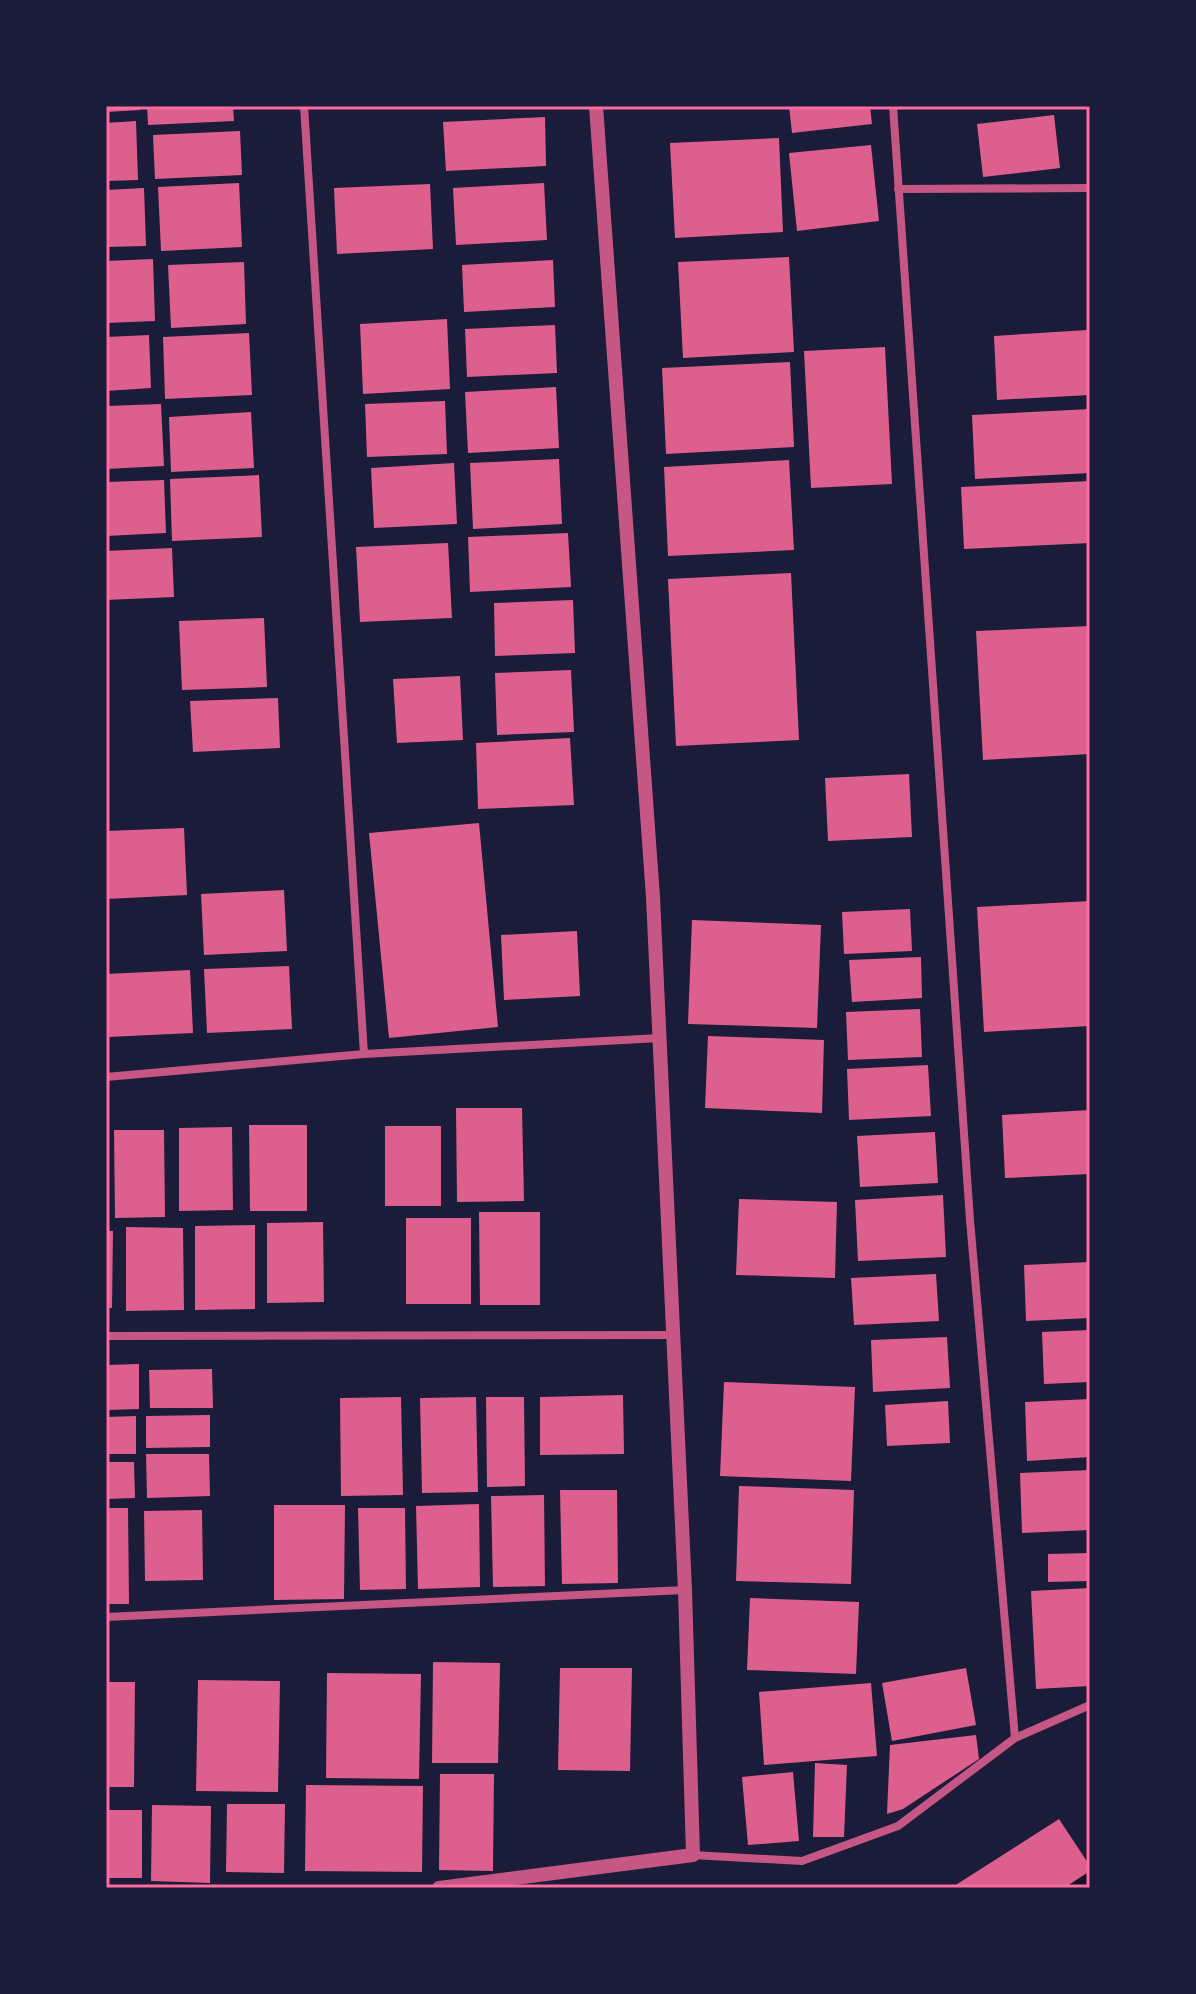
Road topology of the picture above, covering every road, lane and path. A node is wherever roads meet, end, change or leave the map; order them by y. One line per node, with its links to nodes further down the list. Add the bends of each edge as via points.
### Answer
1 (304, 106): 7 (street)
2 (596, 106): 6 (street)
3 (893, 106): 5 (street)
4 (1090, 188): 5 (street)
5 (898, 189): 14 (street, via 969,1204)
6 (661, 1037): 7 (street); 9 (street)
7 (364, 1054): 8 (street)
8 (106, 1077)
9 (673, 1335): 10 (street); 11 (street)
10 (106, 1336)
11 (685, 1590): 12 (street); 15 (street)
12 (106, 1617)
13 (1090, 1705): 14 (street)
14 (1015, 1738): 15 (street, via 885,1831 802,1861)
15 (693, 1855): 16 (street)
16 (439, 1888)

